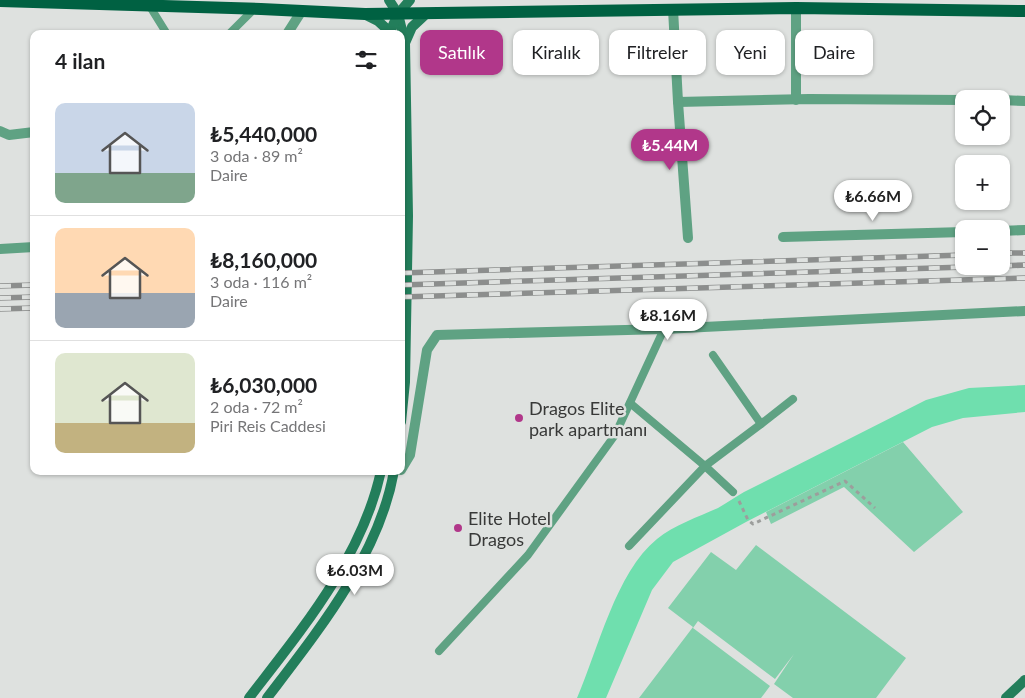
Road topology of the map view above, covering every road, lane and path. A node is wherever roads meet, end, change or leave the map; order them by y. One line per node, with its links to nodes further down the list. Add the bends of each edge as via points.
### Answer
1 (242, 0): 7 (main road)
2 (389, 0): 16 (main road)
3 (410, 0): 16 (main road)
4 (0, 1): 5 (main road); 11 (street)
5 (31, 1): 6 (main road)
6 (149, 5): 7 (main road); 17 (lane)
7 (221, 8): 8 (main road)
8 (254, 8): 13 (main road); 18 (lane)
9 (796, 8): 10 (main road); 12 (main road); 24 (street)
10 (673, 9): 14 (main road); 28 (street)
11 (0, 10)
12 (1025, 11)
13 (301, 12): 15 (main road); 19 (street)
14 (427, 13): 16 (main road); 23 (main road, via 412,27)
15 (366, 14): 16 (main road); 20 (main road)
16 (398, 14): 21 (main road); 22 (main road)
17 (164, 30)
18 (233, 30)
19 (290, 30)
20 (387, 30)
21 (390, 30)
22 (402, 30)
23 (405, 43): 41 (main road, via 408,216)
24 (796, 100): 25 (street); 28 (street)
25 (955, 100)
26 (1010, 100): 27 (street)
27 (1025, 101)
28 (678, 102): 35 (street)
29 (0, 131): 30 (street, via 9,135)
30 (30, 132)
31 (1025, 230): 32 (street)
32 (1010, 231)
33 (955, 232): 34 (street)
34 (783, 237)
35 (688, 238)
36 (30, 247): 37 (street)
37 (0, 249)
38 (1025, 311): 39 (street)
39 (664, 329): 43 (lane); 45 (street, via 437,335 427,350 410,455)
40 (713, 355): 44 (lane)
41 (405, 382)
42 (792, 399): 44 (lane)
43 (630, 403): 46 (lane); 54 (lane, via 615,435 528,555)
44 (761, 424): 46 (lane)
45 (405, 464)
46 (705, 466): 51 (lane); 53 (lane)
47 (379, 475): 56 (main road, via 361,533 334,581)
48 (393, 475): 50 (main road)
49 (399, 475): 50 (street)
50 (391, 490): 57 (main road, via 374,539 325,621)
51 (734, 493): 52 (path, via 753,524 845,481)
52 (875, 508)
53 (629, 546)
54 (439, 651)
55 (1025, 680): 58 (main road)
56 (249, 698)
57 (267, 698)
58 (1006, 698)

